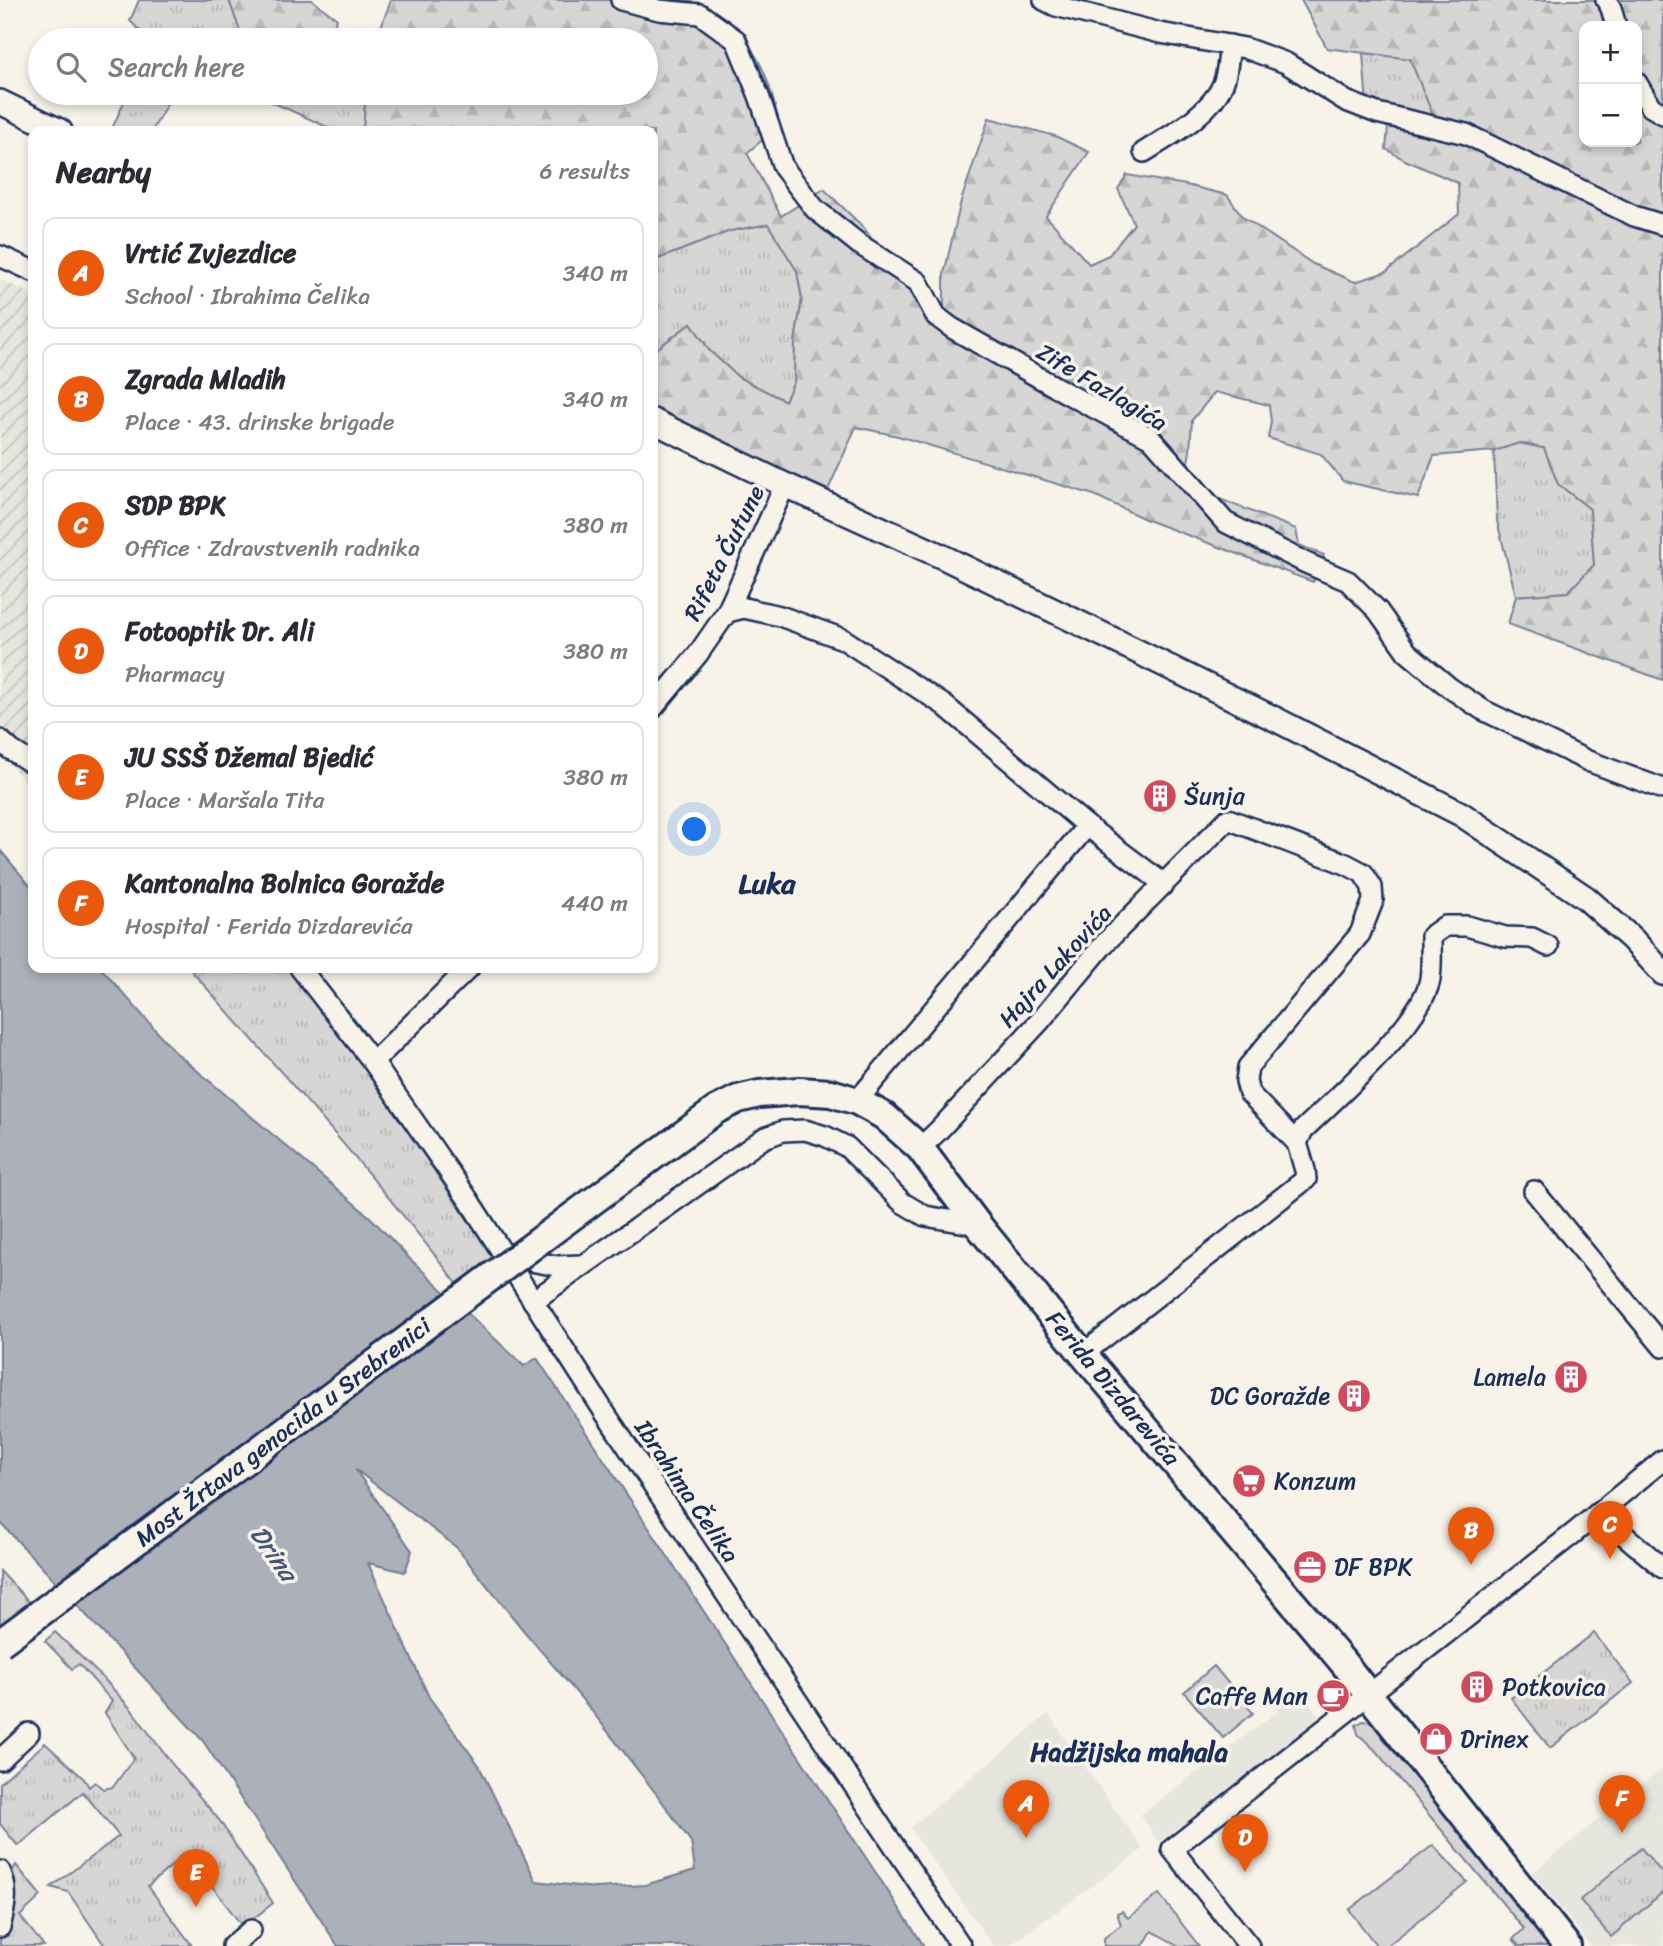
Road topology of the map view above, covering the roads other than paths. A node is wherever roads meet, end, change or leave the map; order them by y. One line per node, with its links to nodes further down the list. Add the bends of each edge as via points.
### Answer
1 (621, 0): 20 (street, Zife Fazlagića, via 701,14 736,40 783,167 815,209 918,282 936,316 1152,438 1225,523 1348,581 1378,611 1407,652 1483,710 1588,761)
2 (1044, 0): 5 (street, via 1160,33)
3 (1606, 0): 4 (street)
4 (1615, 21)
5 (1230, 45): 10 (street, via 1225,81 1214,101); 11 (street, via 1286,63 1346,101 1377,113 1466,134 1634,216)
6 (1638, 84): 8 (street, via 1651,107)
7 (0, 102): 9 (street)
8 (1663, 114)
9 (50, 126)
10 (1144, 152)
11 (1663, 225)
12 (0, 256): 13 (street)
13 (28, 269)
14 (658, 423): 15 (street)
15 (785, 485): 16 (street, Rifeta Čutune); 23 (street, via 1122,644 1461,814 1586,898)
16 (727, 612): 17 (street, Rifeta Čutune); 21 (street, via 744,608 779,615 844,639 944,705)
17 (658, 702)
18 (0, 740): 19 (street)
19 (28, 761)
20 (1663, 789)
21 (1087, 826): 22 (street); 30 (street)
22 (1164, 884): 31 (street, Hajra Lakovića, via 1228,819 1346,864 1363,873 1372,887 1373,901 1360,934 1248,1067 1249,1093); 32 (street, Hajra Lakovića)
23 (1632, 939): 25 (street); 28 (street)
24 (1548, 946): 31 (street, via 1532,938 1505,937 1467,926 1445,926 1431,936 1430,981 1419,1006 1382,1052 1303,1130)
25 (1663, 953)
26 (304, 973): 29 (street, Ibrahima Čelika)
27 (464, 973): 29 (street)
28 (1663, 973)
29 (373, 1062): 36 (street, Ibrahima Čelika)
30 (857, 1101): 32 (main road, Ferida Dizdarevića, via 884,1116); 34 (main road, Ferida Dizdarevića, via 799,1091 738,1099 716,1110)
31 (1297, 1143): 40 (street, via 1306,1179)
32 (920, 1148): 35 (main road, Ferida Dizdarevića)
33 (1534, 1191): 39 (street)
34 (566, 1221): 44 (main road, Most Žrtava genocida u Srebrenici, bridge)
35 (978, 1225): 37 (street, via 925,1216 903,1203 847,1147 805,1130 783,1131 764,1138); 40 (main road, Ferida Dizdarevića)
36 (501, 1250): 37 (street, via 557,1266); 38 (street, Ibrahima Čelika)
37 (582, 1264): 38 (street)
38 (533, 1301): 52 (street, Ibrahima Čelika)
39 (1663, 1347)
40 (1083, 1354): 45 (main road, Ferida Dizdarevića)
41 (1663, 1460): 42 (street)
42 (1598, 1513): 43 (street); 45 (street)
43 (1663, 1568)
44 (0, 1643)
45 (1367, 1695): 53 (street, via 1172,1849); 54 (main road, Ferida Dizdarevića)
46 (29, 1733): 47 (street)
47 (0, 1760)
48 (0, 1871): 49 (street, via 6,1890)
49 (0, 1927)
50 (251, 1930): 51 (street)
51 (232, 1946)
52 (961, 1946)
53 (1249, 1946)
54 (1567, 1946)

